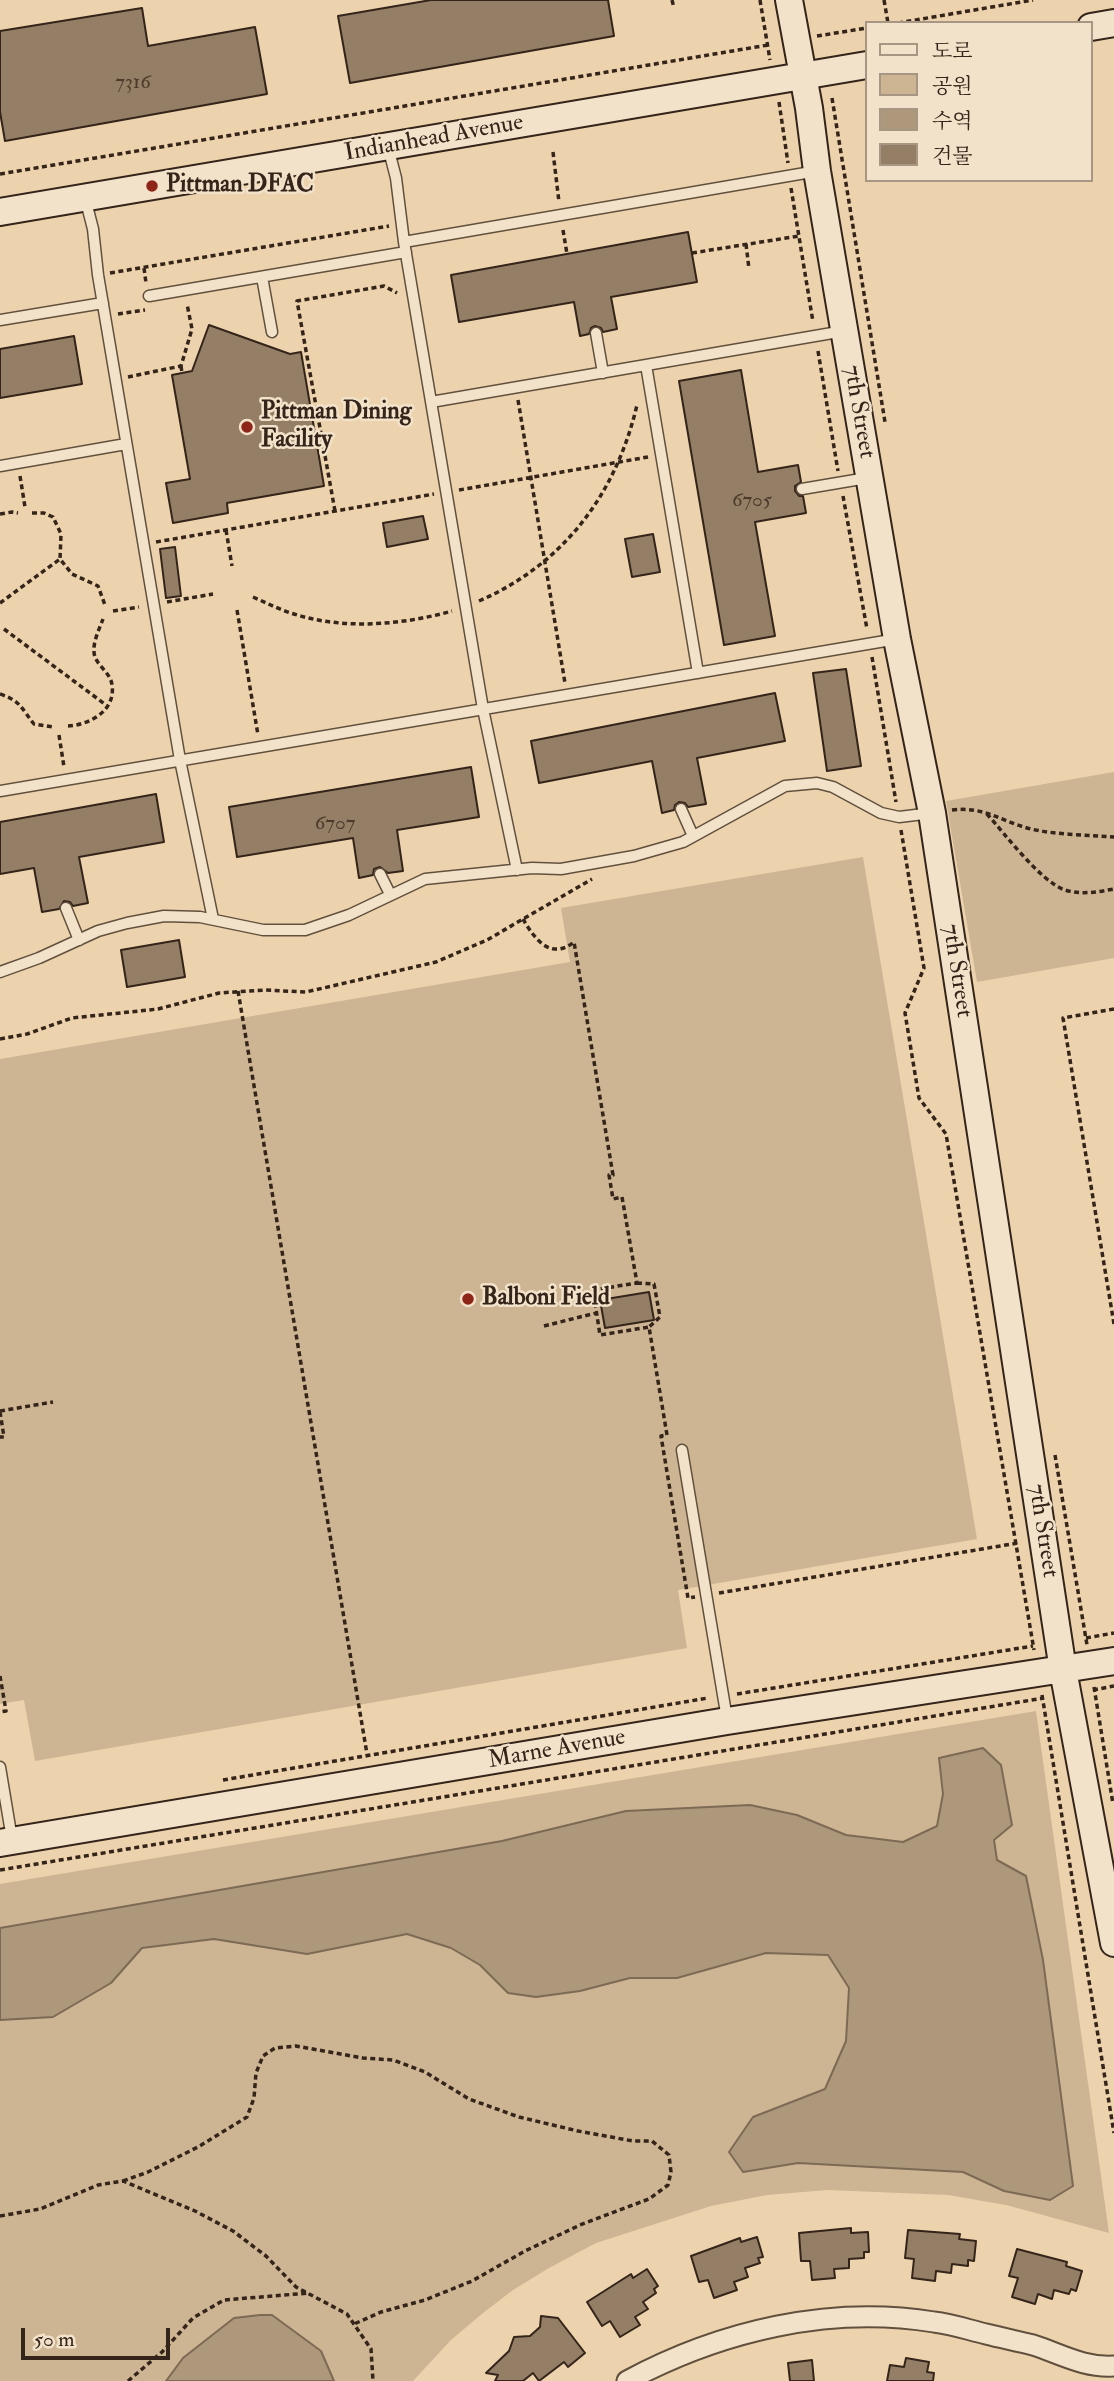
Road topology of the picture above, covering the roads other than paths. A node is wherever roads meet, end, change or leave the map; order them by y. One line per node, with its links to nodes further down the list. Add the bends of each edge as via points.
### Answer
1 (789, 0): 5 (street, 7th Street)
2 (1114, 23): 3 (street)
3 (1093, 27)
4 (866, 65): 5 (street, Indianhead Avenue)
5 (802, 76): 6 (street, Indianhead Avenue); 7 (street, 7th Street)
6 (388, 146): 8 (street, Indianhead Avenue); 10 (lane)
7 (817, 171): 10 (lane); 15 (street, 7th Street)
8 (85, 198): 9 (street, Indianhead Avenue); 13 (lane)
9 (0, 212)
10 (405, 247): 11 (lane); 20 (lane)
11 (262, 277): 12 (lane); 16 (lane)
12 (149, 296)
13 (103, 303): 14 (lane); 21 (lane)
14 (0, 320)
15 (845, 331): 18 (lane); 23 (street, 7th Street)
16 (272, 332)
17 (596, 333): 19 (lane)
18 (646, 365): 19 (lane); 26 (lane)
19 (603, 373): 20 (lane)
20 (431, 402): 27 (lane)
21 (126, 444): 22 (lane); 28 (lane)
22 (0, 466)
23 (869, 477): 24 (lane); 25 (street, 7th Street)
24 (802, 489)
25 (897, 639): 26 (lane); 31 (street, 7th Street)
26 (698, 673): 27 (lane)
27 (482, 709): 28 (lane); 33 (lane)
28 (180, 760): 29 (lane); 37 (lane)
29 (0, 791)
30 (681, 809): 32 (lane)
31 (932, 813): 32 (lane, via 899,817 881,813 833,787 800,783 772,792); 42 (street, 7th Street)
32 (693, 836): 33 (lane, via 591,865)
33 (517, 870): 35 (lane, via 425,879)
34 (380, 874): 35 (lane)
35 (390, 894): 37 (lane, via 305,930 263,930)
36 (66, 908): 38 (lane)
37 (213, 919): 38 (lane, via 164,916)
38 (79, 940): 39 (lane)
39 (0, 972)
40 (682, 1450): 43 (lane)
41 (1114, 1661): 42 (street, Marne Avenue)
42 (1053, 1684): 43 (street, Marne Avenue); 46 (street, 7th Street)
43 (727, 1721): 45 (street, Marne Avenue)
44 (0, 1770): 45 (lane)
45 (6, 1842)
46 (1110, 1905): 47 (street, 7th Street)
47 (1114, 1943)
48 (1114, 2366): 49 (street, via 1096,2367 1033,2345 934,2322 859,2316 799,2321 729,2337 664,2361)
49 (627, 2381)

